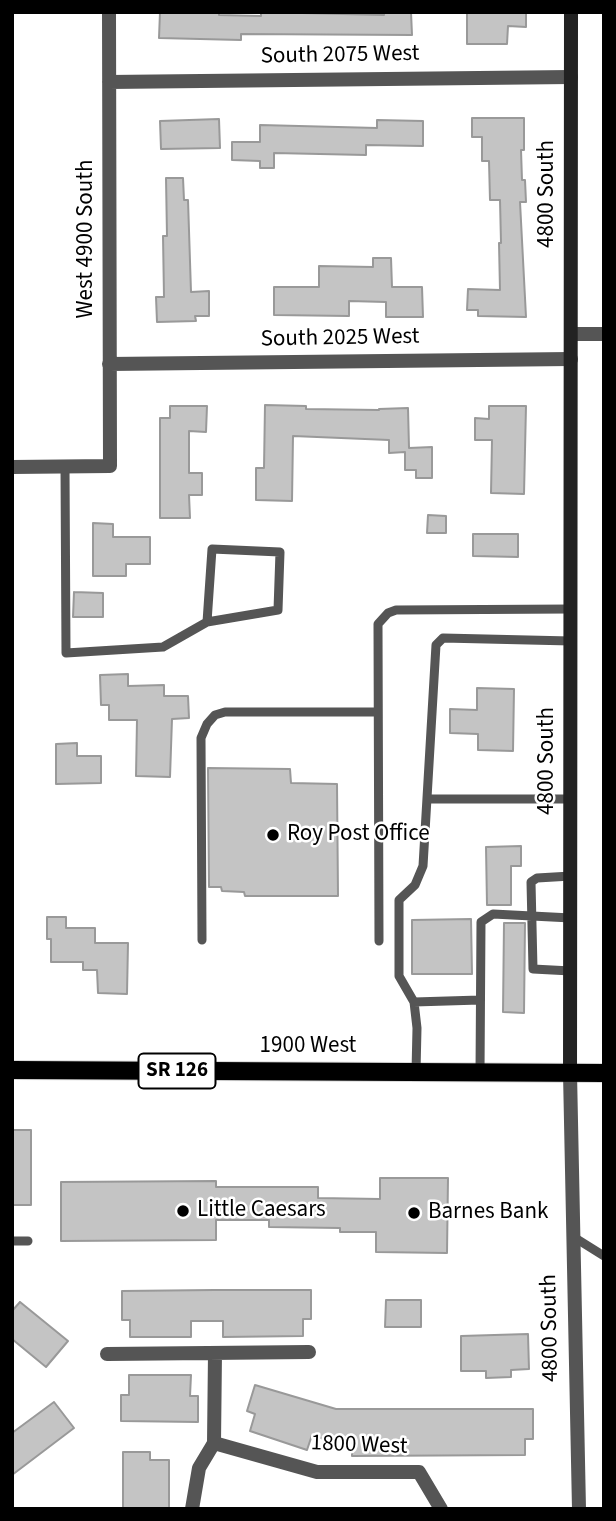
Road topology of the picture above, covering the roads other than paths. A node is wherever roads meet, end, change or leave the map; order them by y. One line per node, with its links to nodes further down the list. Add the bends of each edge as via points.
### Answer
1 (110, 12): 4 (street, West 4900 South)
2 (571, 12): 3 (main road, 4800 South)
3 (570, 77): 4 (street, South 2075 West); 5 (main road, 4800 South)
4 (109, 82): 8 (street, West 4900 South)
5 (571, 334): 6 (street); 7 (main road, 4800 South)
6 (604, 334)
7 (570, 359): 8 (street, South 2025 West); 11 (main road, 4800 South)
8 (109, 364): 10 (street, West 4900 South, via 110,466)
9 (12, 467): 10 (street)
10 (65, 467): 12 (lane, via 66,653 163,647)
11 (570, 609): 13 (main road, 4800 South); 14 (lane, via 388,613 378,624)
12 (207, 622): 12 (lane, via 212,549 280,552 278,610)
13 (570, 641): 15 (lane, via 439,640); 16 (main road, 4800 South)
14 (378, 712): 20 (lane, via 225,712 206,724 201,738); 21 (lane)
15 (428, 799): 16 (lane); 24 (lane, via 424,866 415,885 399,900 399,976)
16 (570, 799): 17 (main road, 4800 South)
17 (570, 876): 18 (lane, via 531,882); 19 (main road, 4800 South)
18 (532, 916): 19 (lane); 22 (lane, via 533,969); 23 (lane, via 493,914 481,922)
19 (570, 918): 22 (main road, 4800 South)
20 (202, 940)
21 (379, 941)
22 (570, 971): 28 (main road, 4800 South)
23 (480, 1000): 24 (lane); 27 (lane)
24 (414, 1002): 26 (lane)
25 (12, 1070): 26 (main road, 1900 West / SR 126)
26 (416, 1072): 27 (main road, 1900 West / SR 126)
27 (480, 1073): 28 (main road, 1900 West / SR 126)
28 (570, 1073): 29 (main road, 1900 West / SR 126); 30 (street, 4800 South)
29 (604, 1073)
30 (572, 1236): 33 (lane); 40 (street, 4800 South)
31 (12, 1241): 32 (lane)
32 (28, 1241)
33 (604, 1256)
34 (309, 1352): 35 (street)
35 (215, 1353): 36 (street); 37 (street)
36 (107, 1354)
37 (214, 1443): 38 (street, via 199,1468); 39 (street, 1800 West, via 317,1472 419,1472)
38 (192, 1509)
39 (442, 1509)
40 (579, 1509)

